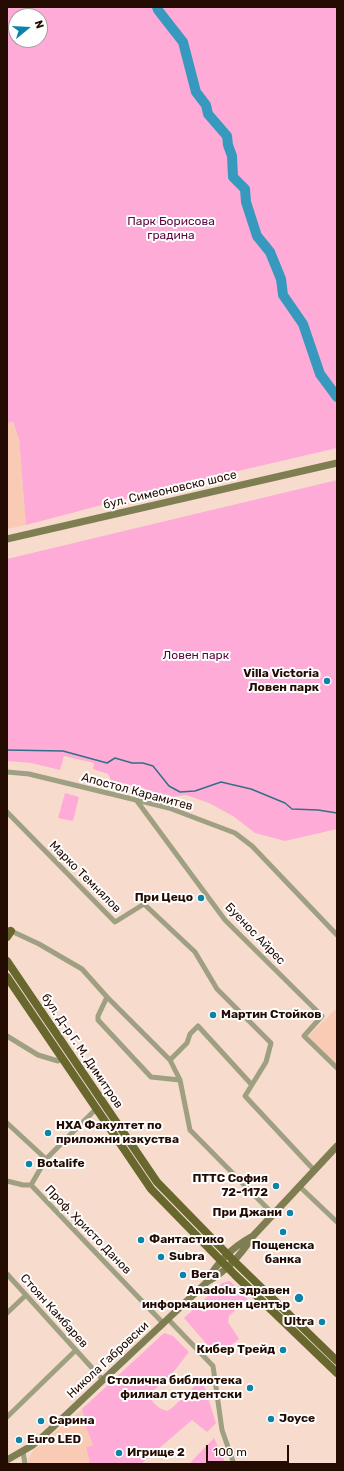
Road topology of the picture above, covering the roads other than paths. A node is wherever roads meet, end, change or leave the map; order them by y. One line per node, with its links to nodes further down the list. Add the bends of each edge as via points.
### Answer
1 (337, 463): 2 (street, бул. Симеоновско шосе)
2 (7, 539)
3 (7, 772): 4 (street, Апостол Карамитев, via 29,774)
4 (137, 800): 7 (street, Апостол Карамитев, via 169,808 235,833 252,846); 14 (street, Буенос Айрес, via 225,920 322,1016 304,1036)
5 (7, 812): 16 (street, Марко Темнялов, via 115,922 144,904 195,952 217,989 271,1042 266,1062)
6 (8, 933): 10 (street, via 39,944 82,969)
7 (337, 935)
8 (7, 961): 27 (main road, бул. Д-р Г. М. Димитров, via 156,1182)
9 (7, 977): 12 (main road, бул. Д-р Г. М. Димитров)
10 (106, 997): 13 (street); 15 (street, via 98,1020 151,1077)
11 (7, 1036): 12 (street, via 38,1055 58,1061)
12 (62, 1058): 17 (main road, бул. Д-р Г. М. Димитров)
13 (170, 1060): 15 (street); 16 (street, via 188,1043 190,1034 198,1026)
14 (337, 1068)
15 (180, 1080): 25 (street, via 190,1130)
16 (252, 1085): 21 (street, Марко Темнялов, via 245,1096)
17 (96, 1109): 20 (street); 27 (main road, бул. Д-р Г. М. Димитров, via 151,1189)
18 (7, 1123): 20 (street)
19 (337, 1146): 21 (street, Никола Габровски)
20 (46, 1160): 23 (street)
21 (314, 1170): 24 (street, Никола Габровски)
22 (7, 1182): 23 (street, Проф. Христо Данов)
23 (31, 1185): 31 (street, Проф. Христо Данов)
24 (299, 1186): 25 (street, Никола Габровски); 26 (street)
25 (273, 1214): 27 (street, Никола Габровски, via 253,1236 239,1244)
26 (337, 1222)
27 (228, 1261): 31 (street, Никола Габровски, via 213,1270 207,1282); 33 (main road, бул. Д-р Г. М. Димитров); 34 (main road, бул. Д-р Г. М. Димитров)
28 (7, 1274): 29 (street, Стоян Камбарев)
29 (26, 1295): 30 (street); 32 (street, Стоян Камбарев)
30 (7, 1313)
31 (166, 1321): 35 (street, Никола Габровски); 40 (street, Проф. Христо Данов, via 213,1366 222,1430)
32 (76, 1350): 35 (street, Стоян Камбарев); 36 (street)
33 (337, 1361)
34 (337, 1373)
35 (103, 1380): 37 (street, Никола Габровски, via 50,1430)
36 (7, 1417)
37 (22, 1452): 38 (street, Никола Габровски); 39 (street)
38 (7, 1460)
39 (25, 1464)
40 (234, 1464)

